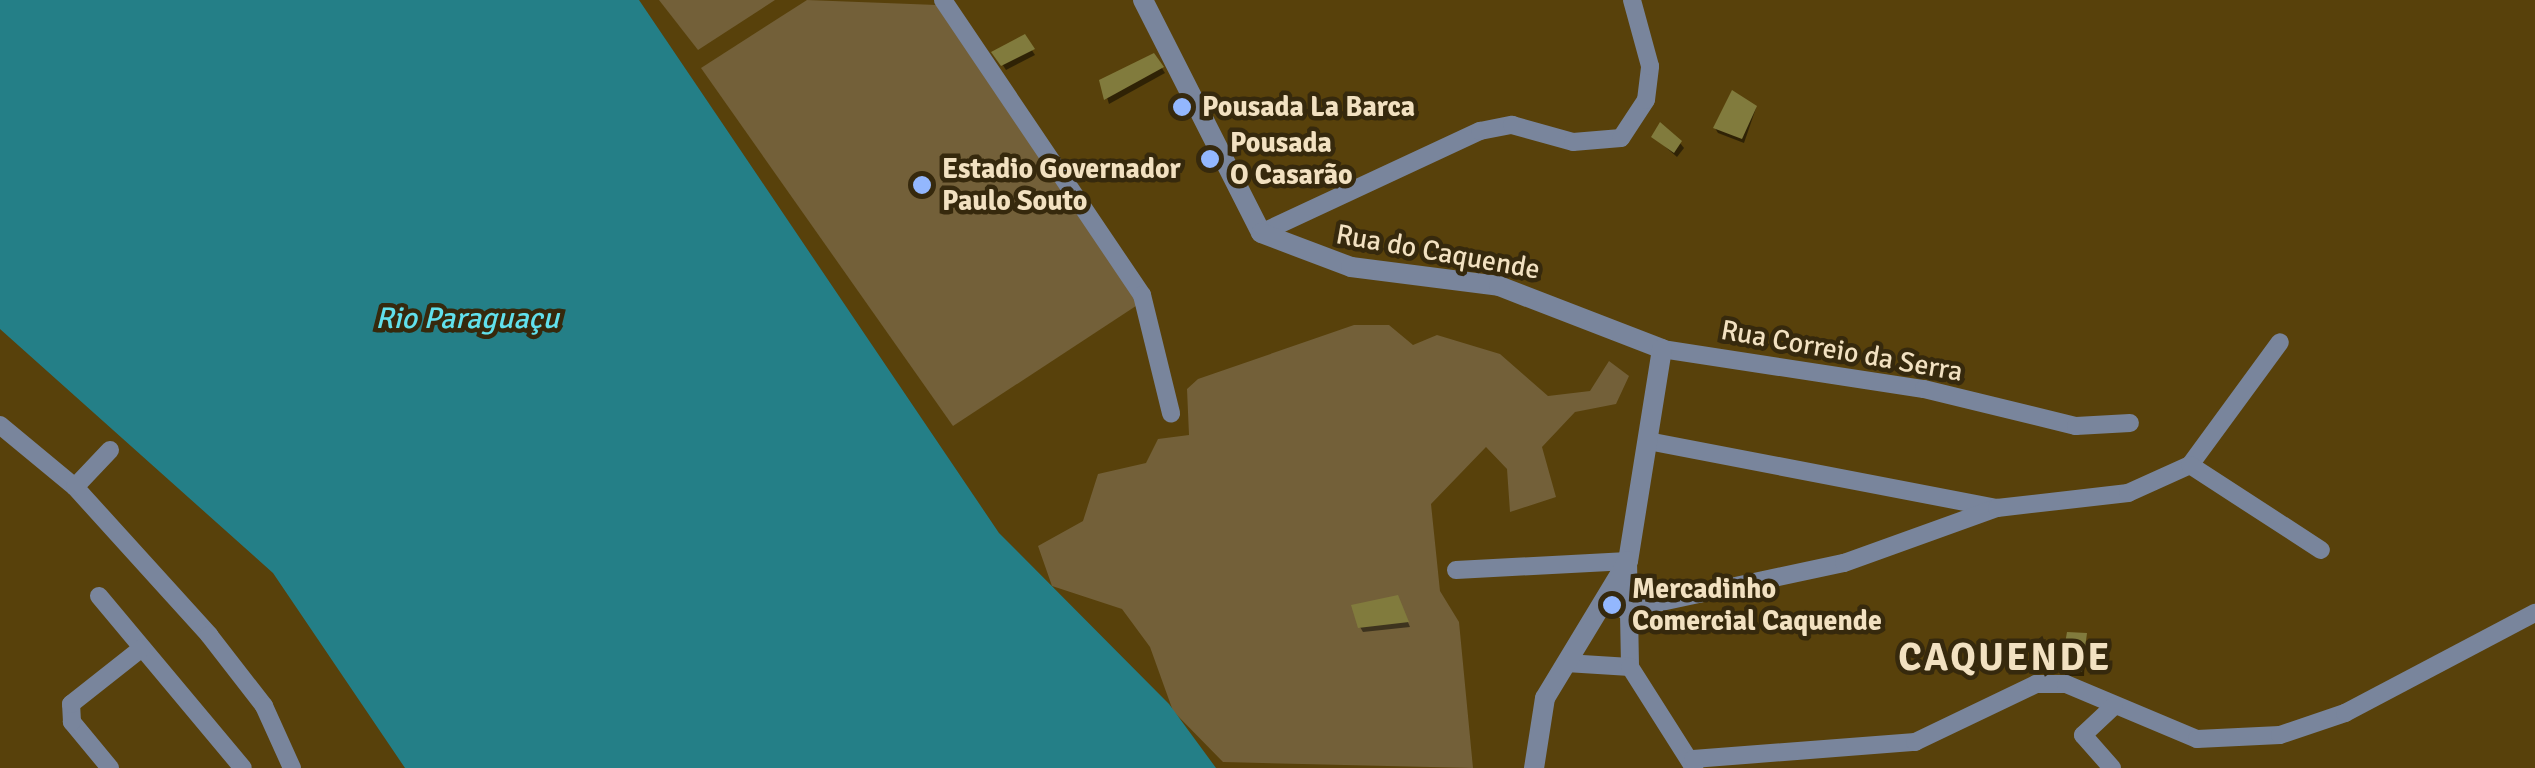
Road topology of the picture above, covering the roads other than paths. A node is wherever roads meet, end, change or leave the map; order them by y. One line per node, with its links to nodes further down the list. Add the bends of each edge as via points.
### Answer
1 (942, 0): 7 (street, via 1142,295)
2 (1143, 0): 4 (street)
3 (1632, 0): 4 (street, via 1650,66 1646,100 1621,138 1573,142 1512,125 1480,132)
4 (1261, 233): 6 (street, Rua do Caquende, via 1351,267 1499,286)
5 (2280, 342): 12 (street)
6 (1662, 349): 8 (street, Rua Correio da Serra, via 1924,389 2021,418); 10 (street)
7 (1171, 414)
8 (2130, 423)
9 (0, 426): 13 (street)
10 (1648, 440): 14 (street); 16 (street)
11 (110, 450): 13 (street)
12 (2190, 465): 14 (street, via 2128,493); 15 (street)
13 (75, 486): 28 (street, via 246,680)
14 (1997, 508): 19 (street, via 1844,563)
15 (2321, 550)
16 (1628, 561): 17 (street); 19 (street); 22 (street)
17 (1456, 570)
18 (98, 596): 21 (street)
19 (1624, 610): 23 (street)
20 (2535, 612): 24 (street, via 2345,713 2280,736 2197,739)
21 (142, 648): 26 (street, via 71,704 72,722); 27 (street)
22 (1566, 662): 23 (street); 29 (street, via 1546,698)
23 (1630, 667): 25 (street)
24 (2114, 706): 25 (street, via 2066,684 2036,684 1916,742); 30 (street, via 2082,735)
25 (1694, 763)
26 (110, 768)
27 (243, 768)
28 (292, 768)
29 (1534, 768)
30 (2112, 768)

